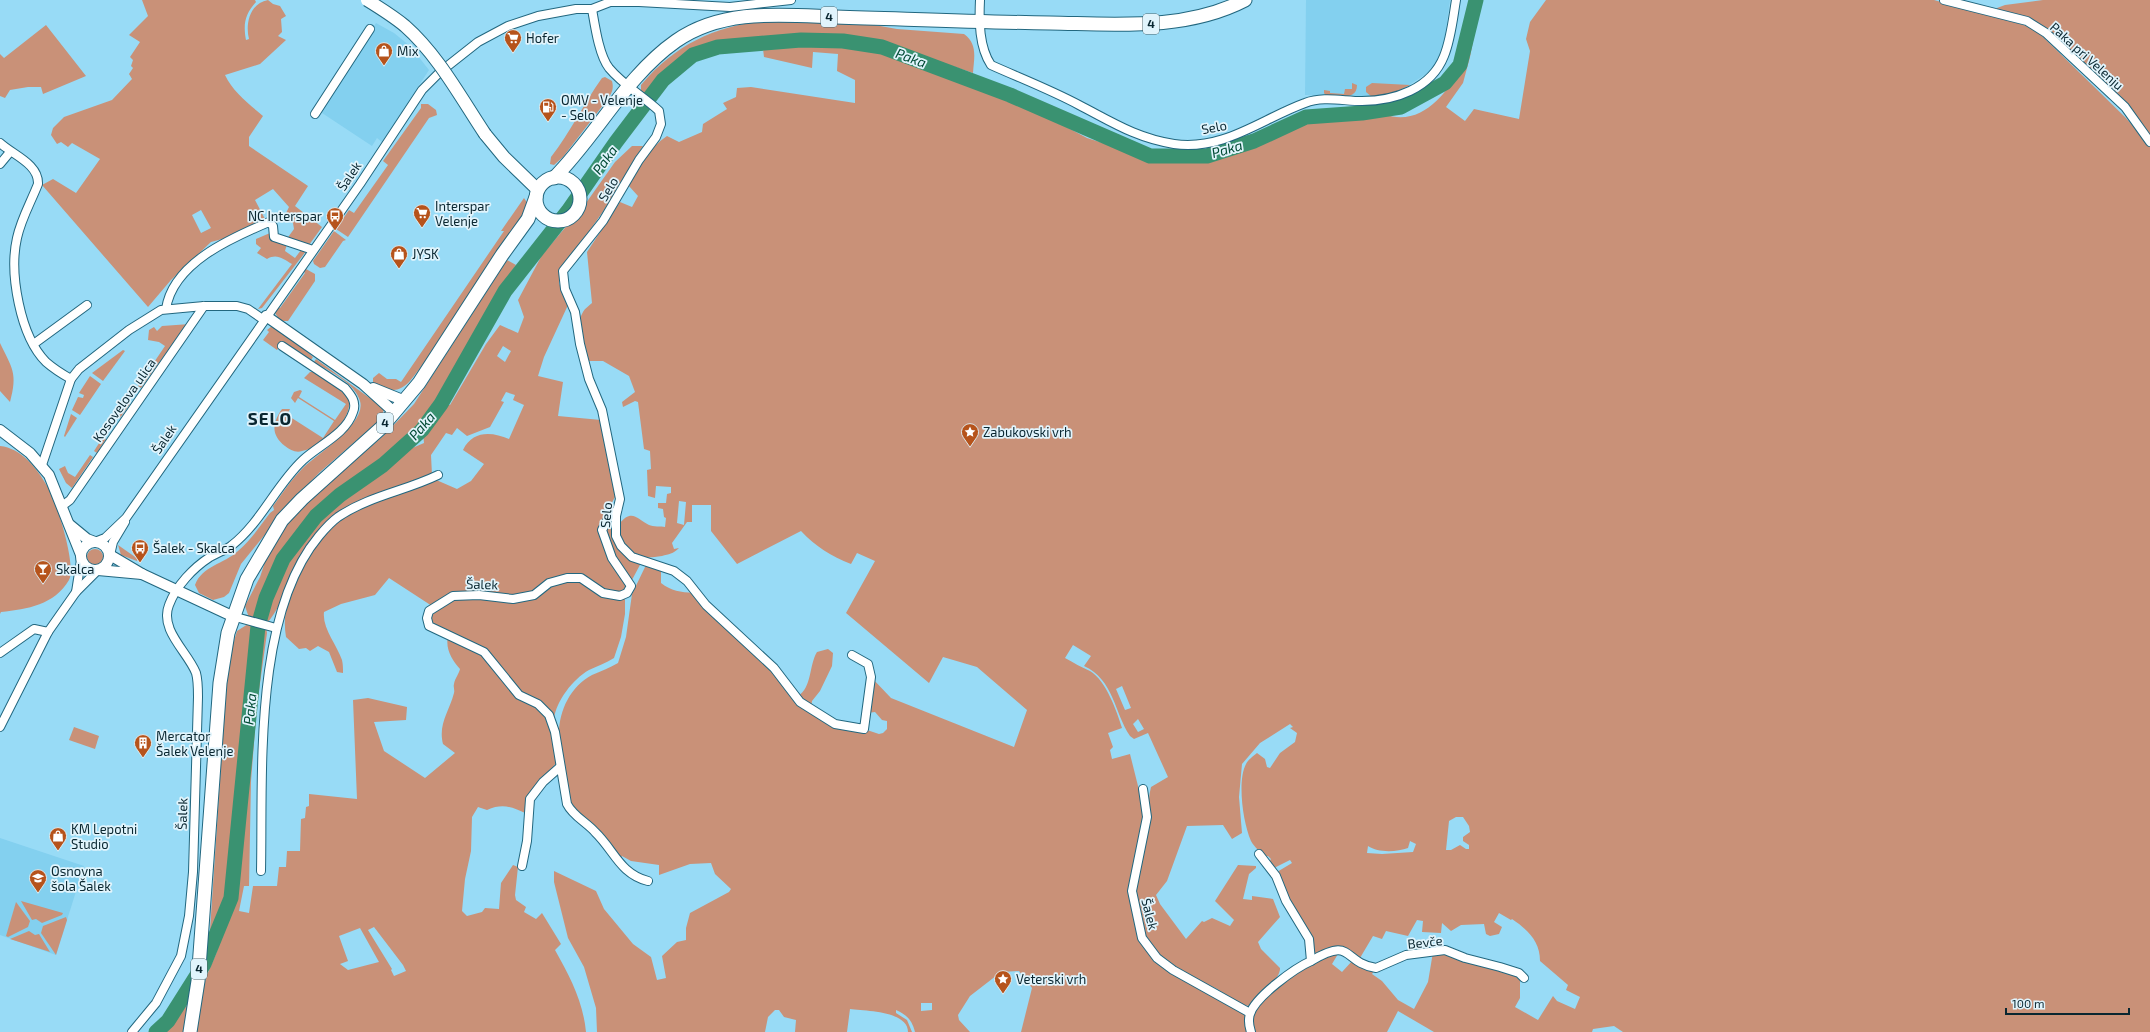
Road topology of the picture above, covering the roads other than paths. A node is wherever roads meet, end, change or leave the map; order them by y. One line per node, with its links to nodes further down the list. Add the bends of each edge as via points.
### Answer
1 (367, 0): 19 (main road, bridge, via 405,27 424,47 485,134)
2 (791, 0): 7 (street, via 730,7 610,2)
3 (980, 0): 8 (street, Selo)
4 (1245, 0): 8 (main road, 4, via 1167,24)
5 (1456, 0): 8 (street, Selo, via 1444,57 1435,72 1425,82 1396,98 1367,101 1320,99 1305,103 1228,139 1176,144 1129,132 1078,104 991,65 986,57)
6 (1944, 0): 12 (street, Paka pri Velenju, via 2027,21 2046,33 2125,107)
7 (592, 9): 10 (street, via 598,39 608,68); 22 (street, Šalek, via 576,9 538,16 508,26 478,42 440,72 422,90)
8 (979, 23): 10 (main road, 4, via 789,15 732,18 694,31 676,41 654,59)
9 (370, 29): 11 (street)
10 (629, 87): 15 (main road, 4); 37 (street, Selo, via 659,111 661,124 656,137 639,160 603,221 563,271 565,289 575,312 589,379 602,410 620,499)
11 (315, 114)
12 (2150, 142)
13 (0, 143): 14 (street)
14 (10, 152): 16 (street); 27 (street, via 32,166 39,178 17,236 15,259 19,308)
15 (572, 158): 17 (main road, 4); 18 (main road, 4, via 567,171)
16 (0, 164)
17 (554, 178): 18 (main road); 19 (main road, 4, via 548,180)
18 (572, 182): 20 (main road, via 581,198 576,213 564,221 549,220)
19 (537, 194): 20 (main road); 21 (main road, 4)
20 (539, 210): 21 (main road, 4)
21 (528, 219): 31 (main road, 4, via 438,356)
22 (313, 250): 25 (street, via 274,237 274,226 269,222 214,248 175,283 170,291); 26 (street, Šalek)
23 (87, 306): 27 (street)
24 (204, 306): 25 (street); 26 (street, via 237,306); 36 (street, Kosovelova ulica, via 70,500)
25 (166, 309): 29 (street, via 151,315 129,330 79,369)
26 (265, 318): 30 (street); 38 (street, Šalek)
27 (35, 343): 29 (street, via 45,361)
28 (282, 346): 45 (street, Šalek, via 345,388 352,396 354,412 340,431 293,469 242,536 231,546 198,565)
29 (71, 379): 34 (street)
30 (363, 384): 31 (street); 32 (street)
31 (405, 401): 32 (main road, 4)
32 (394, 412): 47 (main road, 4, via 381,428 282,520 247,579)
33 (0, 430): 34 (street)
34 (42, 465): 36 (street, via 53,482)
35 (438, 475): 48 (street, via 425,482 371,499 337,517 312,545 293,576)
36 (62, 506): 39 (street)
37 (617, 510): 51 (street, Selo, via 616,536 621,546 632,557 674,570 687,581 706,605 774,668 800,702 835,724 864,729 871,677 868,664); 53 (street, Šalek, via 602,530 612,558 631,586 627,593 620,596 603,593 580,578 567,578 550,583 534,595 513,599 479,595 453,596 429,611 427,618 429,626 484,652 519,695 538,704 549,716 555,732)
38 (126, 518): 40 (street, via 105,538); 41 (street, via 111,547)
39 (70, 525): 40 (street); 42 (street)
40 (95, 542): 41 (street, via 103,544); 42 (street, via 84,547)
41 (110, 555): 43 (street, via 108,563); 44 (street)
42 (81, 557): 43 (street, via 86,567); 46 (street)
43 (98, 570): 44 (street); 46 (street)
44 (142, 574): 45 (street)
45 (177, 591): 47 (street); 62 (street, Šalek, via 168,606 170,631 189,658 196,674 198,697 193,872 189,916 181,956 156,1003)
46 (76, 592): 49 (street)
47 (232, 616): 48 (street); 63 (main road, 4, via 220,683 198,980)
48 (276, 628): 57 (street, via 268,672)
49 (48, 632): 50 (street, via 34,629); 52 (street)
50 (0, 652)
51 (852, 655)
52 (0, 727)
53 (560, 767): 56 (street, via 542,782 530,799 528,841); 58 (street, Šalek, via 567,804 572,813 605,842 618,862 641,880)
54 (1143, 789): 61 (street, Šalek, via 1147,817 1132,891 1142,938 1157,958 1174,970)
55 (1259, 854): 59 (street, via 1276,876 1286,901 1309,939)
56 (522, 866)
57 (260, 871)
58 (648, 881)
59 (1311, 961): 60 (street, Bevče, via 1339,950 1376,968 1406,955 1446,950 1519,973); 61 (street, via 1276,983)
60 (1524, 978)
61 (1250, 1013): 64 (street, via 1248,1026)
62 (132, 1032)
63 (190, 1032)
64 (1251, 1032)

